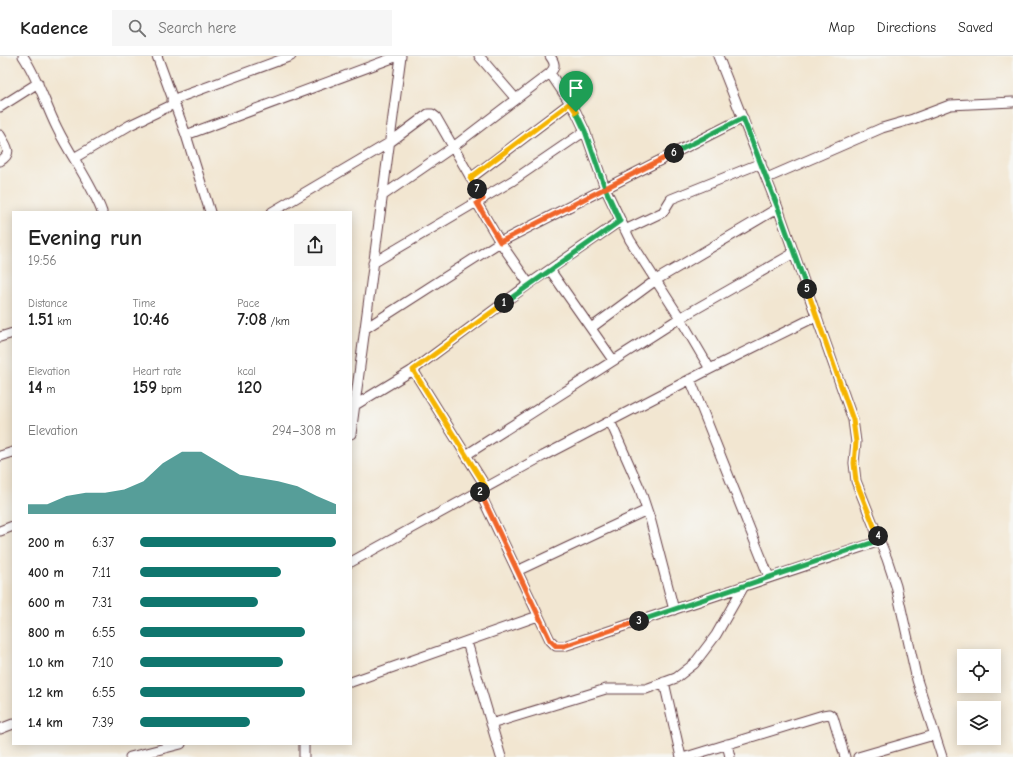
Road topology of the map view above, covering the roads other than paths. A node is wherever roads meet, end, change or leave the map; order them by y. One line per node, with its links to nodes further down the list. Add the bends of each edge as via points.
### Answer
1 (157, 56): 12 (street)
2 (291, 56): 12 (street)
3 (398, 56): 19 (street)
4 (401, 56): 20 (street)
5 (479, 56): 11 (street)
6 (550, 56): 9 (street, via 555,63)
7 (718, 56): 16 (street)
8 (27, 58): 10 (street)
9 (550, 73): 11 (street); 14 (street)
10 (38, 83): 15 (street); 22 (street, via 57,128)
11 (516, 99): 21 (street)
12 (173, 102): 19 (street); 22 (street)
13 (1013, 102): 26 (street, via 950,105 882,128)
14 (570, 103): 17 (street); 25 (street)
15 (0, 107)
16 (743, 118): 24 (street); 27 (street)
17 (585, 131): 27 (street); 29 (street)
18 (0, 135): 23 (street, via 8,149 8,154)
19 (186, 135): 32 (street)
20 (389, 143): 21 (street, via 428,114 432,114); 28 (street); 33 (street)
21 (453, 147): 25 (street); 28 (street)
22 (74, 158): 31 (street, via 96,195)
23 (0, 161)
24 (761, 163): 26 (street); 35 (street, via 672,199 663,212)
25 (470, 178): 29 (street)
26 (767, 178): 30 (street)
27 (605, 188): 34 (street); 36 (street)
28 (382, 196): 38 (street)
29 (480, 201): 36 (street); 38 (street)
30 (778, 208): 37 (street); 40 (street)
31 (102, 211)
32 (210, 211)
33 (274, 211)
34 (620, 221): 35 (street); 39 (street)
35 (625, 230): 40 (street)
36 (500, 242): 41 (street); 44 (street)
37 (794, 253): 42 (street); 43 (street)
38 (373, 263): 44 (street)
39 (550, 270): 41 (street); 45 (street)
40 (656, 280): 43 (street); 45 (street)
41 (529, 284): 50 (street)
42 (818, 316): 49 (street); 62 (street, via 853,420 856,481)
43 (680, 318): 48 (street); 49 (street)
44 (366, 328): 52 (street)
45 (590, 328): 48 (street)
46 (12, 333): 47 (street)
47 (0, 337)
48 (613, 360): 56 (street)
49 (710, 369): 51 (street)
50 (413, 370): 52 (street); 56 (street)
51 (690, 379): 54 (street); 65 (street)
52 (353, 407): 53 (street)
53 (352, 420)
54 (610, 421): 58 (street); 59 (street)
55 (12, 452): 57 (street)
56 (466, 455): 58 (street)
57 (0, 456)
58 (483, 489): 63 (street); 64 (street)
59 (647, 510): 64 (street); 67 (street)
60 (12, 526): 61 (street)
61 (0, 531)
62 (880, 540): 65 (street); 75 (street, via 896,586 917,680)
63 (352, 561)
64 (517, 571): 68 (street)
65 (769, 577): 66 (street)
66 (744, 586): 67 (street); 71 (street, via 716,635 694,664 676,678)
67 (674, 610): 68 (street, via 564,646 556,646 550,640)
68 (538, 616): 69 (street)
69 (467, 642): 70 (street); 73 (street)
70 (352, 682)
71 (664, 682): 73 (street, via 646,689 606,689); 83 (street)
72 (12, 724): 74 (street)
73 (491, 724): 82 (street)
74 (0, 728)
75 (934, 735): 87 (street); 88 (street)
76 (727, 744): 84 (street); 85 (street); 86 (street, via 829,714 833,717)
77 (179, 745): 79 (street)
78 (304, 745): 81 (street)
79 (163, 750): 80 (street)
80 (130, 757)
81 (304, 757)
82 (501, 757)
83 (680, 757)
84 (686, 757)
85 (730, 757)
86 (845, 757)
87 (858, 757)
88 (942, 757)

